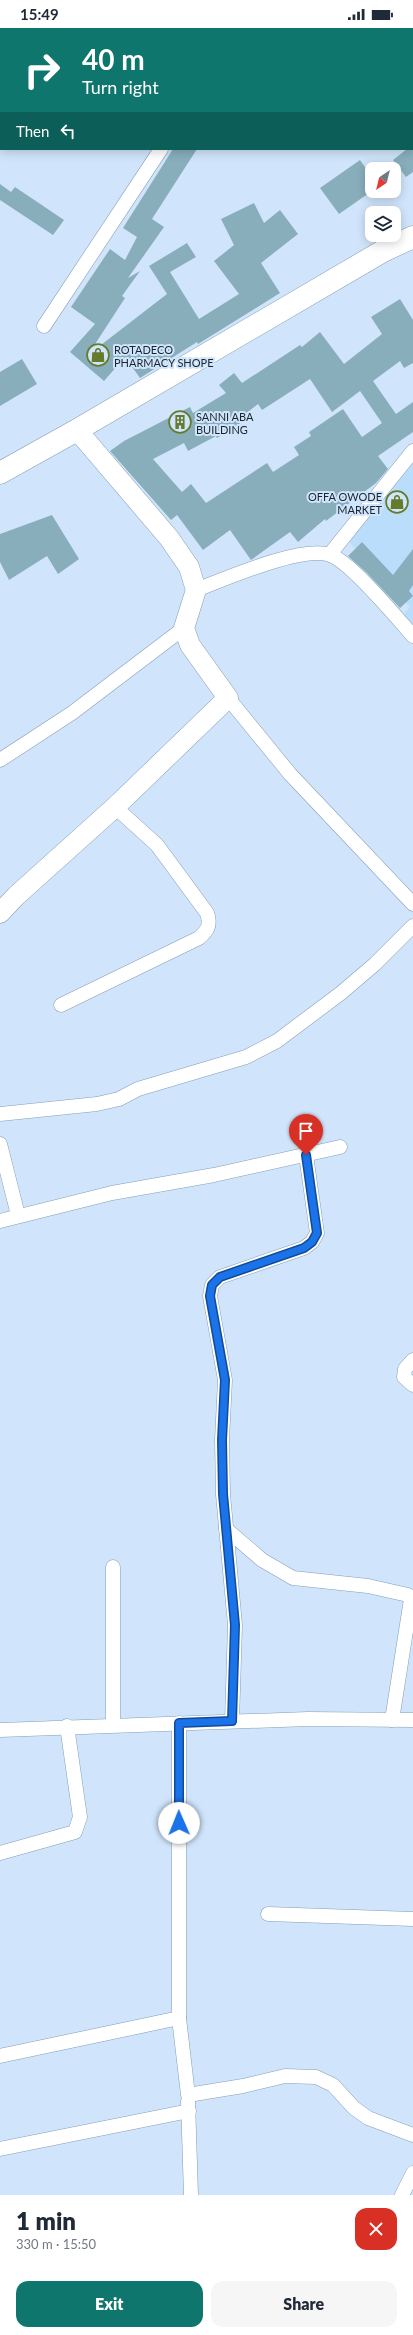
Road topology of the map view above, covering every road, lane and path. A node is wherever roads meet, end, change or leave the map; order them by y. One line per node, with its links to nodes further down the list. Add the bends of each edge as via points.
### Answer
1 (160, 150): 3 (street)
2 (413, 237): 4 (main road, via 383,251)
3 (44, 326)
4 (77, 430): 6 (main road); 8 (street, via 169,538 189,568)
5 (413, 451): 7 (street)
6 (0, 473)
7 (330, 554): 8 (street, via 301,554 236,574); 10 (street, via 350,568)
8 (196, 590): 9 (street)
9 (184, 628): 11 (street, via 190,645); 12 (street, via 72,713)
10 (413, 636)
11 (228, 698): 13 (street); 14 (street, via 290,774)
12 (0, 760)
13 (115, 807): 15 (street); 17 (street, via 157,845 207,913 210,922 207,931 199,938)
14 (413, 904)
15 (0, 913)
16 (413, 926): 18 (street, via 341,993 277,1041 246,1057 138,1088 119,1099 97,1104)
17 (61, 1005)
18 (0, 1114)
19 (0, 1144): 22 (street)
20 (340, 1147): 21 (street)
21 (306, 1155): 22 (street, via 112,1193); 26 (street, via 317,1233 312,1242 304,1248 220,1277 212,1285 210,1296 225,1380 222,1440)
22 (18, 1215): 23 (street)
23 (0, 1221)
24 (413, 1360): 25 (street, via 405,1369 404,1377)
25 (413, 1385)
26 (226, 1529): 28 (street, via 262,1560 293,1578 368,1586 408,1595 411,1599); 30 (street, via 235,1625)
27 (113, 1567): 32 (street)
28 (392, 1720): 29 (street); 30 (street)
29 (413, 1720)
30 (232, 1721): 31 (street)
31 (179, 1723): 32 (street); 38 (street)
32 (113, 1725): 33 (street)
33 (67, 1726): 34 (street); 35 (street, via 80,1817 75,1832)
34 (0, 1730)
35 (0, 1853)
36 (268, 1914): 37 (street)
37 (413, 1919)
38 (179, 2018): 39 (street); 40 (street)
39 (0, 2056)
40 (188, 2095): 41 (street); 42 (street, via 286,2076 316,2077 333,2085 354,2108 368,2118)
41 (189, 2111): 43 (street); 45 (street)
42 (413, 2135)
43 (0, 2149)
44 (413, 2173): 46 (street)
45 (191, 2195)
46 (402, 2195)

